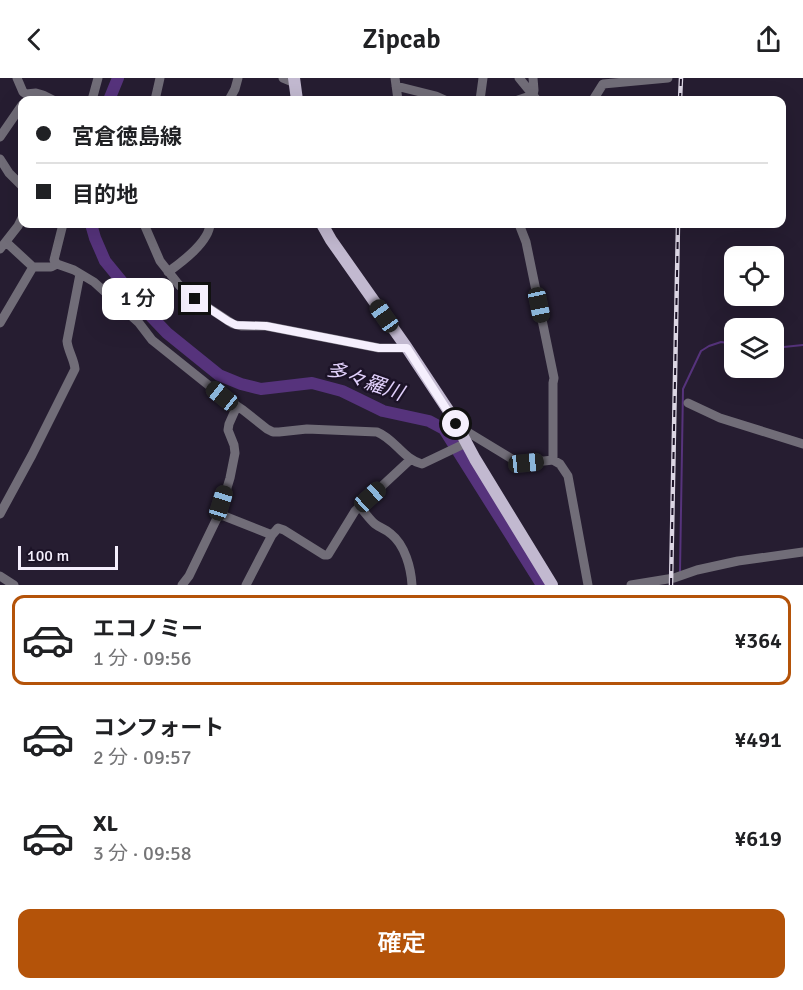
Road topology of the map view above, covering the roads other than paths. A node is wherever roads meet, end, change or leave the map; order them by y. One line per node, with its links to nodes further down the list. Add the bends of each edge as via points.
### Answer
1 (17, 78): 12 (street)
2 (98, 78): 15 (street)
3 (160, 78): 16 (street)
4 (238, 78): 17 (street)
5 (483, 78): 20 (street)
6 (519, 78): 21 (street)
7 (532, 78): 22 (street)
8 (668, 78): 10 (street)
9 (291, 80): 18 (main road)
10 (601, 81): 23 (street)
11 (396, 82): 19 (street)
12 (26, 96)
13 (29, 96): 14 (street)
14 (45, 96)
15 (93, 96)
16 (155, 96)
17 (231, 96)
18 (296, 96)
19 (436, 96)
20 (481, 96)
21 (533, 96)
22 (535, 96)
23 (595, 96)
24 (18, 111): 25 (street)
25 (0, 137)
26 (0, 159): 27 (street)
27 (18, 182)
28 (18, 224): 34 (street)
29 (62, 228): 35 (street, via 54,260)
30 (146, 228): 37 (street)
31 (210, 228): 37 (street, via 205,238)
32 (324, 228): 40 (main road)
33 (521, 228): 47 (street, via 554,378)
34 (3, 245): 36 (street)
35 (57, 264): 36 (street); 38 (street)
36 (33, 267): 39 (street)
37 (168, 272): 40 (street, via 188,293 233,324 266,326 379,348)
38 (80, 274): 42 (street, via 139,323 152,340); 49 (street, via 67,341 75,369)
39 (0, 323)
40 (407, 348): 43 (main road)
41 (688, 403): 45 (street, via 720,418)
42 (237, 406): 46 (street, via 273,432 377,432); 50 (street, via 228,430 234,445 233,466)
43 (460, 430): 44 (main road); 47 (street, via 512,459 526,463)
44 (464, 443): 46 (street, via 422,464); 58 (main road)
45 (803, 444)
46 (411, 459): 48 (street)
47 (553, 460): 59 (street, via 568,476)
48 (359, 506): 51 (street, via 328,555 284,530 278,528); 57 (street, via 377,526 396,538 409,566)
49 (0, 514)
50 (219, 514): 51 (street); 55 (street)
51 (272, 535): 56 (street)
52 (803, 552): 60 (street, via 738,561)
53 (0, 576): 54 (street)
54 (14, 585)
55 (182, 585)
56 (246, 585)
57 (412, 585)
58 (552, 585)
59 (588, 585)
60 (631, 585)

